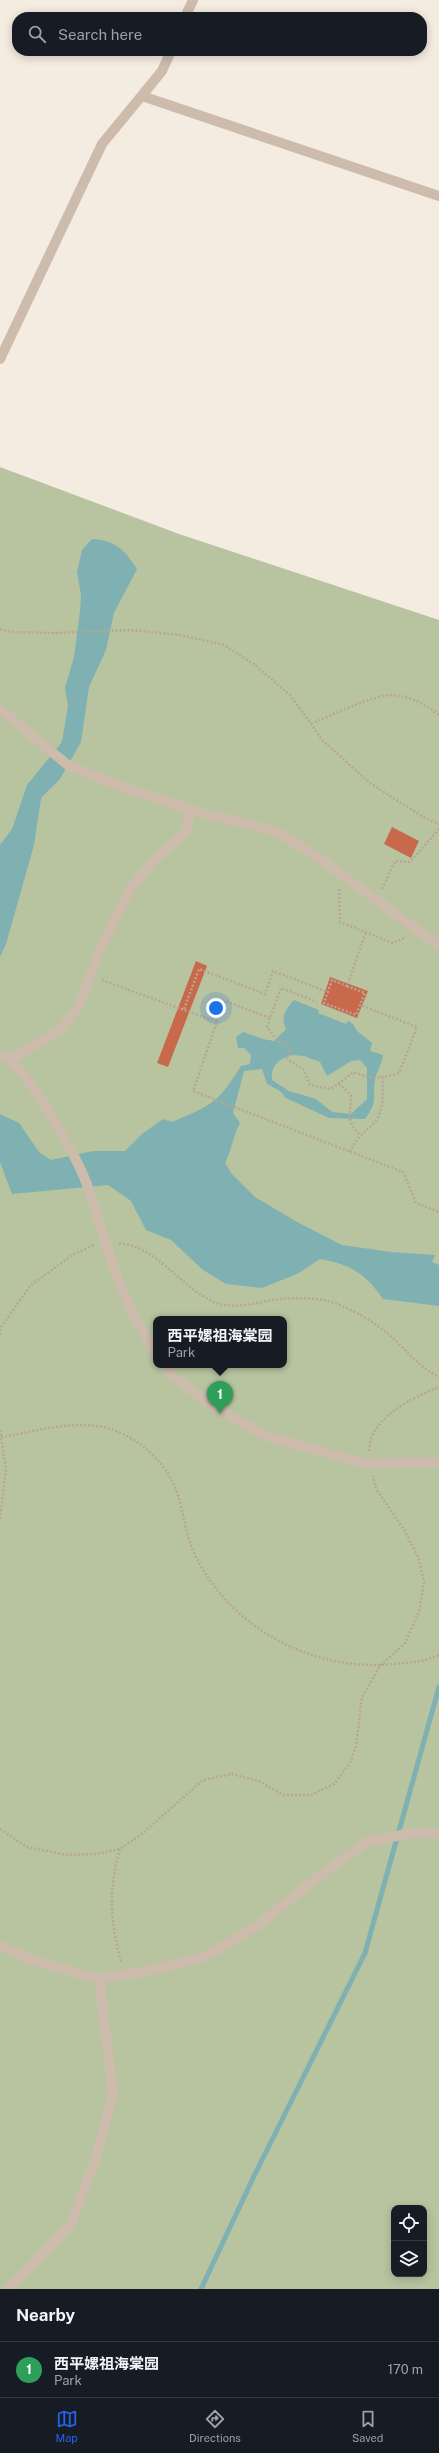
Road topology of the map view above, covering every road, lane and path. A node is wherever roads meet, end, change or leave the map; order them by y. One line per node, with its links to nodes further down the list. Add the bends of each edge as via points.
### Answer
1 (193, 0): 2 (street)
2 (188, 12)
3 (169, 56): 4 (street, via 162,71)
4 (142, 96): 5 (street); 6 (street, via 102,144)
5 (439, 196)
6 (0, 359)
7 (0, 629): 10 (path, via 11,632 70,633 117,629 180,635 224,645 255,665 291,696)
8 (0, 709): 11 (street, via 70,766 128,789)
9 (439, 715): 10 (path, via 417,700 390,695)
10 (310, 724): 12 (path, via 323,741 370,783 423,817)
11 (191, 809): 14 (street, via 275,831); 19 (street, via 186,832 152,861 128,891)
12 (439, 824)
13 (439, 829): 15 (path, via 410,862 395,861)
14 (338, 872): 15 (street); 17 (path, via 340,922)
15 (377, 901): 16 (street)
16 (418, 930): 17 (path, via 393,943); 18 (street)
17 (366, 932): 20 (path)
18 (439, 946)
19 (90, 976): 24 (path); 28 (street, via 79,1005 62,1029)
20 (347, 986): 21 (path, via 332,980); 23 (path, via 365,993)
21 (328, 992): 23 (path, via 324,1003 356,1015); 24 (path, via 274,971 264,994 199,969)
22 (317, 1002): 25 (path, via 281,988)
23 (360, 1005): 29 (path, via 417,1027 399,1073)
24 (184, 1009): 26 (path)
25 (270, 1018): 26 (path, via 225,1001); 30 (path, via 268,1027 274,1039 284,1042 290,1051 287,1060 303,1069 310,1084 331,1088)
26 (217, 1022): 32 (path, via 193,1091)
27 (0, 1054): 28 (street)
28 (10, 1060): 34 (street, via 37,1092 72,1150 89,1192)
29 (383, 1078): 30 (path, via 366,1077 354,1072); 31 (path, via 384,1098 375,1122)
30 (339, 1084): 31 (path, via 351,1095 348,1110 352,1126)
31 (360, 1135): 32 (path, via 353,1142)
32 (350, 1152): 33 (path, via 402,1172 416,1203)
33 (439, 1212)
34 (104, 1242): 35 (path, via 74,1254 31,1285 1,1327); 36 (street, via 139,1329); 38 (path, via 134,1245 158,1259 187,1286 214,1302 237,1305 280,1299 324,1300 354,1312 392,1336 426,1371)
35 (0, 1335)
36 (153, 1349)
37 (167, 1368): 43 (street, via 172,1376 218,1409 266,1436)
38 (439, 1377)
39 (439, 1387): 43 (path, via 399,1407 380,1424 370,1444)
40 (0, 1430): 41 (path)
41 (1, 1437): 44 (path, via 6,1470); 46 (path, via 71,1424 99,1426 123,1434 148,1450 163,1464 177,1494 185,1530 196,1558 213,1586 248,1621 299,1652 338,1663)
42 (439, 1462): 43 (street)
43 (369, 1463): 46 (path, via 376,1489 405,1531 419,1559 424,1583 420,1612 405,1643)
44 (0, 1520)
45 (439, 1655): 46 (path, via 424,1661)
46 (380, 1666): 49 (path, via 362,1697 356,1746 350,1763 334,1784 311,1795 283,1795 259,1781 232,1774 203,1780 143,1833)
47 (0, 1829): 49 (path, via 27,1846 67,1855 96,1854)
48 (439, 1834): 51 (street, via 411,1833 367,1842 257,1926 204,1957)
49 (120, 1849): 51 (path, via 113,1874 111,1908 112,1929)
50 (0, 1945): 52 (street, via 32,1960)
51 (124, 1975): 52 (street)
52 (99, 1979): 53 (street, via 113,2094 95,2161 70,2226)
53 (8, 2289)

